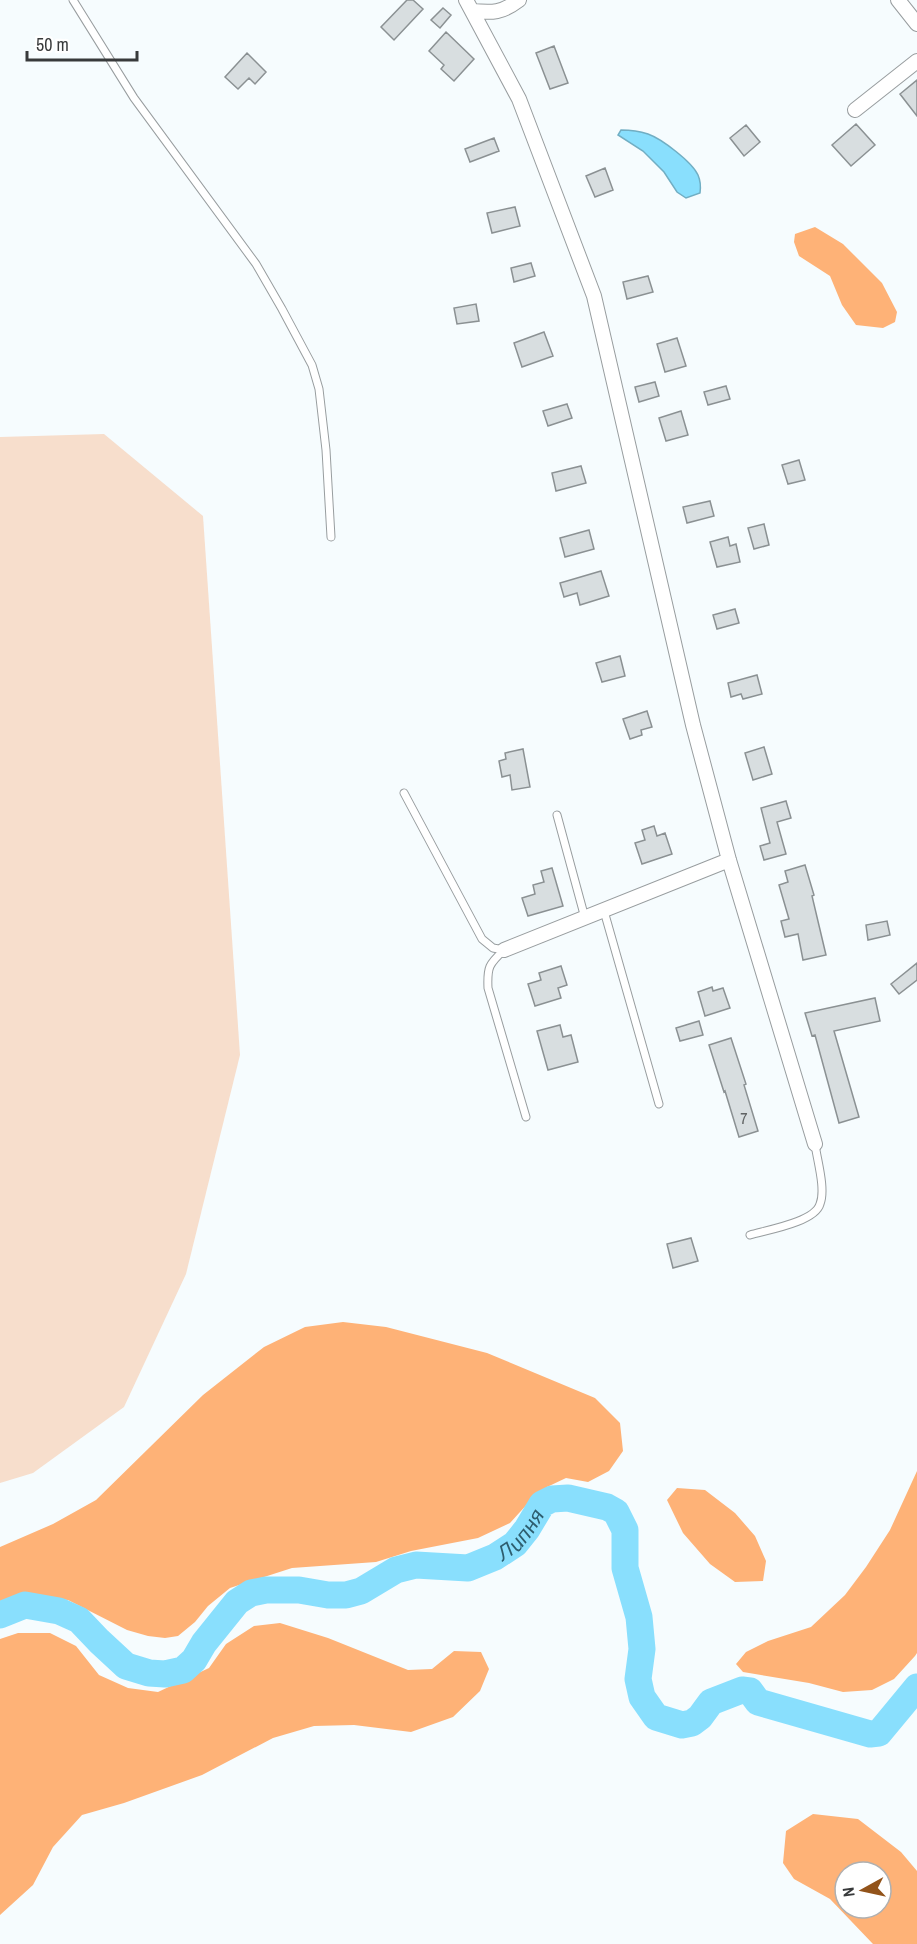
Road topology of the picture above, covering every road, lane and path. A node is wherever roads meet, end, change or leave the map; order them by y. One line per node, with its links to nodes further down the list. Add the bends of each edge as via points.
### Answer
1 (74, 0): 8 (lane, via 134,98 256,264 312,365 319,389 326,450)
2 (519, 0): 4 (street, via 492,13)
3 (898, 0): 5 (street)
4 (469, 5): 11 (street, via 519,99 594,296 693,724)
5 (917, 24)
6 (917, 61): 7 (street)
7 (855, 110)
8 (331, 537)
9 (404, 793): 14 (lane, via 482,939 493,948)
10 (557, 815): 13 (lane)
11 (729, 860): 12 (street); 17 (street)
12 (604, 911): 13 (street); 15 (lane)
13 (585, 918): 14 (street)
14 (504, 950): 16 (lane, via 491,962 488,988)
15 (659, 1104)
16 (526, 1118)
17 (815, 1144): 18 (lane, via 821,1190 814,1214)
18 (750, 1235)

